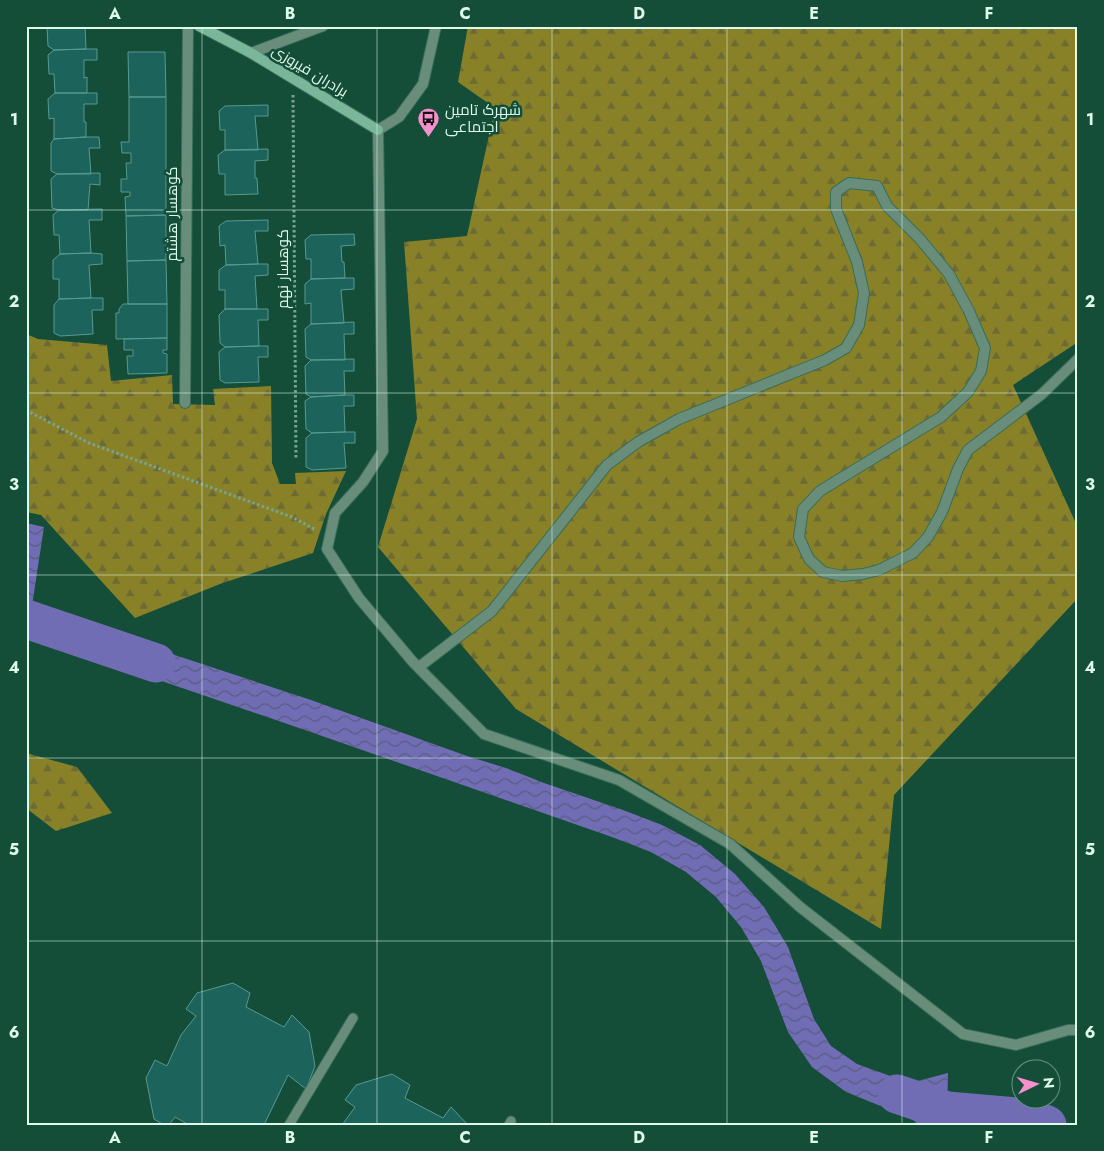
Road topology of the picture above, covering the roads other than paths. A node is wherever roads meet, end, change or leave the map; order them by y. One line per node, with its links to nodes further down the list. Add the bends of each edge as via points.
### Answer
1 (188, 26): 8 (street, کوهسار هشتم)
2 (199, 26): 5 (main road, برادران فیروزی)
3 (323, 26): 5 (street)
4 (436, 26): 6 (street, via 423,84 399,117)
5 (251, 53): 6 (main road, برادران فیروزی)
6 (378, 130): 9 (street, via 383,451 363,482 335,512 327,549 359,598)
7 (1078, 359): 9 (street, via 1042,394 968,450 937,521 913,553 879,570 863,574 842,576 823,572 809,559 799,538 803,509 820,491 942,417 968,392 981,371 985,348 970,311 949,274 888,206 877,186 849,183 836,192 836,210 857,262 864,293 859,325 846,348 825,360 680,419 638,442 607,465 492,611)
8 (185, 403)
9 (419, 667): 11 (street, via 484,734 619,780 730,844 800,907 963,1034 1016,1045)
10 (353, 1018): 12 (lane)
11 (1078, 1030)
12 (289, 1125)

